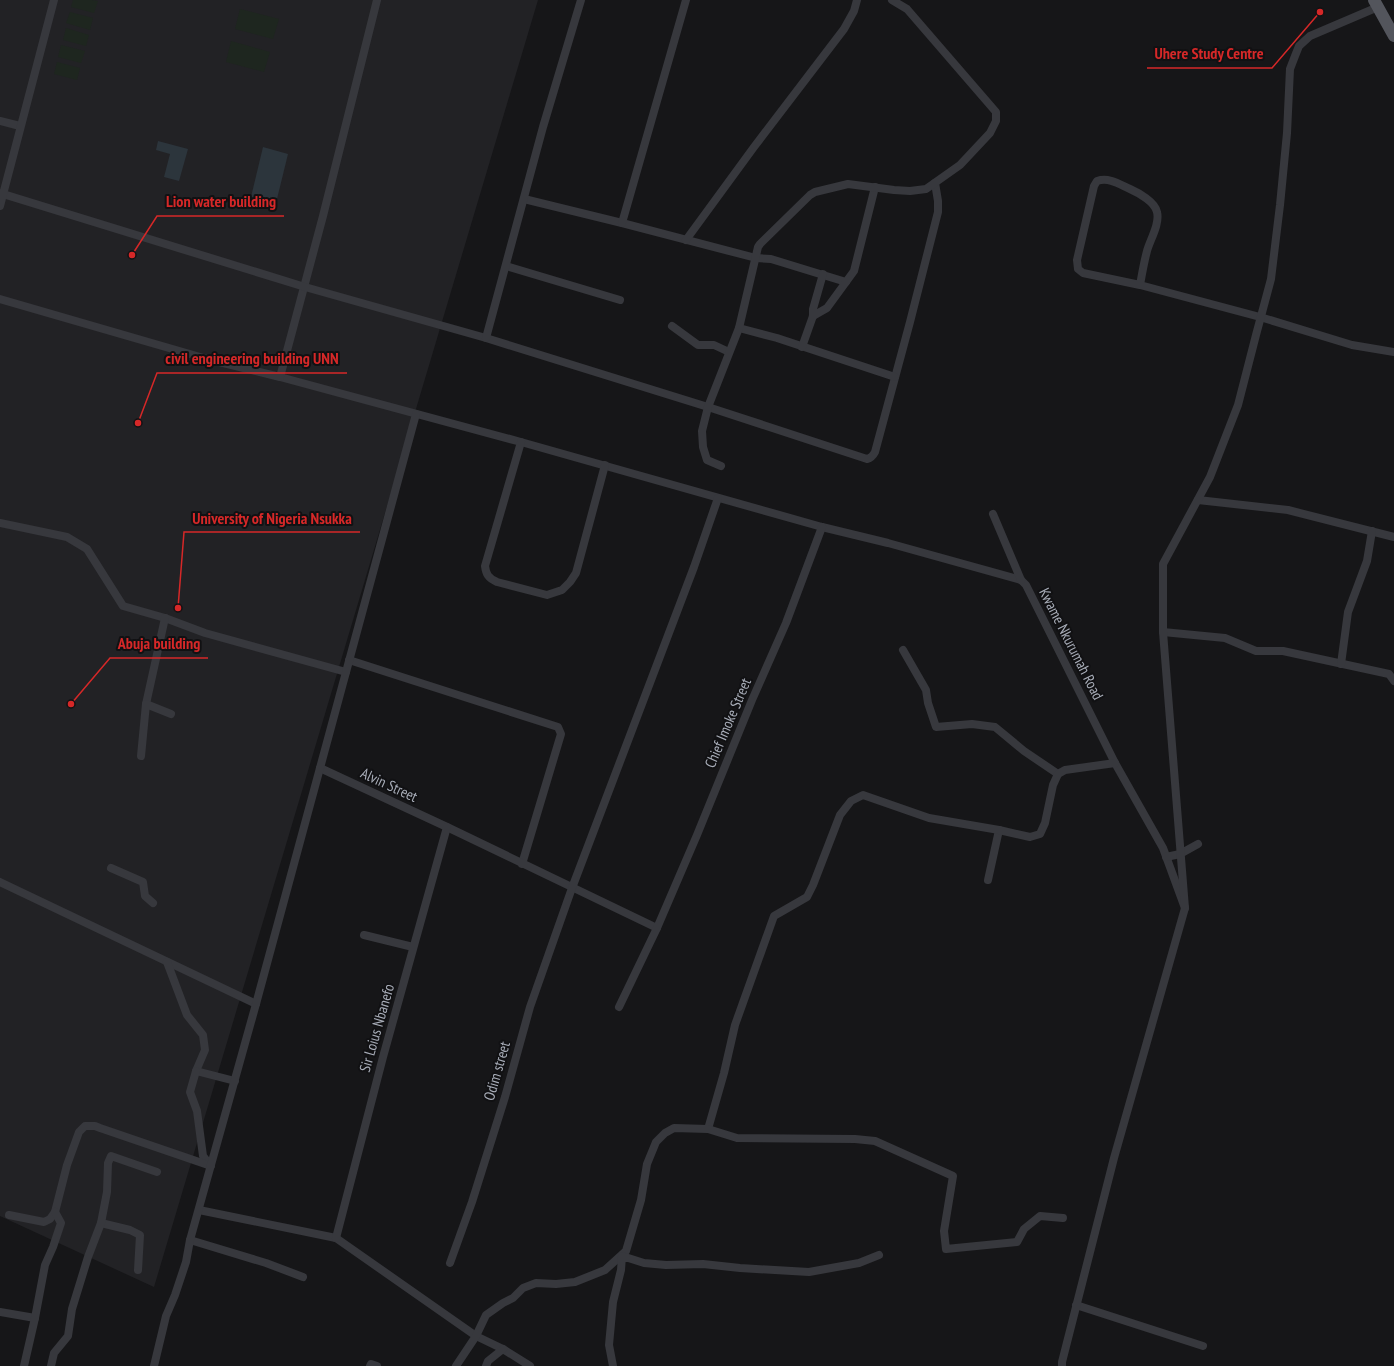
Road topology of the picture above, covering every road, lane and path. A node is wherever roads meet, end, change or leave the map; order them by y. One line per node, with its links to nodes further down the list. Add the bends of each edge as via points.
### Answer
1 (54, 0): 10 (street)
2 (377, 0): 23 (street)
3 (581, 0): 14 (street)
4 (686, 0): 16 (street)
5 (857, 0): 17 (street, via 844,29)
6 (892, 0): 11 (street, via 907,9 996,112 996,121 990,133 960,165)
7 (1376, 4): 8 (main road); 27 (street, via 1310,36 1300,46 1290,69 1282,191 1272,272)
8 (1394, 36)
9 (0, 121): 10 (street)
10 (20, 126): 13 (street)
11 (935, 183): 12 (street, via 926,189 910,191); 35 (street, via 938,212)
12 (875, 187): 18 (street, via 848,184 815,192 760,244); 21 (street, via 857,262)
13 (2, 193): 15 (street); 23 (street)
14 (524, 199): 16 (street); 19 (street)
15 (0, 206)
16 (622, 222): 17 (street)
17 (686, 240): 18 (street)
18 (756, 258): 20 (street, via 771,259); 29 (street)
19 (506, 266): 25 (street); 30 (street)
20 (823, 274): 21 (street); 26 (street)
21 (846, 282): 26 (street, via 828,308)
22 (1140, 285): 22 (street, via 1083,273 1078,269 1077,260 1097,181 1104,179 1134,191 1156,208 1158,220 1147,250); 27 (street)
23 (305, 287): 30 (street); 34 (street)
24 (0, 299): 34 (street, Kwame Nkurumah Road, via 207,359)
25 (620, 300)
26 (813, 316): 31 (street)
27 (1260, 317): 33 (street, via 1352,345); 42 (street, via 1238,405 1210,477)
28 (672, 326): 32 (street, via 698,345 714,345)
29 (739, 328): 31 (street); 32 (street)
30 (486, 338): 36 (street)
31 (802, 347): 35 (street)
32 (730, 352): 36 (street)
33 (1394, 352)
34 (280, 377): 37 (street, Kwame Nkurumah Road)
35 (895, 377): 36 (street, via 875,452 866,459)
36 (708, 406): 40 (street, via 702,431 703,447 707,460)
37 (416, 414): 38 (street, Kwame Nkurumah Road); 52 (street)
38 (521, 442): 39 (street, Kwame Nkurumah Road); 39 (street, via 485,566 486,574 497,582 547,594 562,590 570,582 576,572)
39 (605, 465): 41 (street, Kwame Nkurumah Road)
40 (721, 466)
41 (718, 498): 45 (street, Kwame Nkurumah Road); 71 (street, Odim street)
42 (1198, 500): 46 (street, via 1288,510); 50 (street, via 1163,564)
43 (994, 514): 48 (street)
44 (0, 523): 49 (street, via 66,537 88,549 123,606)
45 (822, 527): 48 (street, Kwame Nkurumah Road); 74 (street, Chief Imoke Street, via 786,622)
46 (1372, 532): 47 (street); 53 (street, via 1367,561 1348,612)
47 (1394, 537)
48 (1021, 580): 59 (street, Kwame Nkurumah Road, via 1026,584)
49 (165, 618): 54 (street, via 206,633); 56 (street)
50 (1163, 632): 53 (street, via 1225,638 1256,651 1283,651); 65 (street)
51 (903, 650): 61 (street, via 926,690 936,727 972,724 995,727)
52 (350, 660): 54 (street); 67 (street, via 558,727 561,734)
53 (1341, 664): 55 (street, via 1389,674)
54 (346, 672): 60 (street)
55 (1394, 681)
56 (146, 704): 57 (street); 58 (street)
57 (171, 714)
58 (141, 756)
59 (1115, 763): 61 (street, via 1065,770); 66 (street, Kwame Nkurumah Road)
60 (320, 768): 62 (street, Alvin Street); 78 (street)
61 (1058, 774): 63 (street, via 1040,834 1030,837)
62 (447, 827): 67 (street, Alvin Street); 76 (street, Sir Loius Nbanefo)
63 (999, 830): 69 (street); 82 (street, via 929,818 863,795 851,801 840,815 807,897 774,916 735,1025)
64 (1198, 844): 65 (street)
65 (1180, 854): 66 (street); 73 (street)
66 (1166, 857): 73 (street, Kwame Nkurumah Road)
67 (522, 864): 71 (street, Alvin Street)
68 (111, 868): 72 (street, via 142,882 145,896)
69 (988, 880)
70 (0, 882): 77 (street)
71 (572, 888): 74 (street, Alvin Street); 94 (street, Odim street, via 530,1007 505,1097)
72 (153, 903)
73 (1185, 908): 97 (street, via 1114,1158)
74 (657, 928): 79 (street, Chief Imoke Street)
75 (364, 934): 76 (street)
76 (413, 947): 90 (street, Sir Loius Nbanefo)
77 (167, 962): 78 (street); 80 (street, via 187,1015 203,1035 205,1050)
78 (256, 1004): 81 (street)
79 (619, 1007)
80 (196, 1071): 81 (street); 83 (street, via 190,1092 197,1111 203,1156)
81 (235, 1081): 83 (street)
82 (708, 1129): 88 (street, via 736,1138 875,1141 953,1176 944,1231 946,1249 1017,1242 1024,1229 1040,1216); 93 (street, via 674,1128 656,1142 647,1164 630,1242)
83 (211, 1166): 85 (street); 86 (street, via 95,1126 86,1126 79,1132 67,1165)
84 (157, 1172): 89 (street, via 111,1156 108,1163)
85 (198, 1210): 90 (street); 91 (street)
86 (55, 1212): 87 (street, via 44,1222); 99 (street, via 60,1223 45,1265)
87 (9, 1215)
88 (1063, 1218)
89 (102, 1223): 95 (street, via 140,1235); 104 (street, via 88,1257 72,1309 68,1336 54,1353)
90 (336, 1238): 100 (street)
91 (190, 1240): 96 (street); 105 (street, via 186,1262 166,1316)
92 (879, 1255): 93 (street, via 859,1263 809,1272 703,1264 666,1265 644,1263)
93 (622, 1256): 100 (street, via 605,1270 575,1282 536,1283 524,1288 486,1315); 111 (street, via 613,1302 609,1345)
94 (450, 1262)
95 (138, 1270)
96 (303, 1277)
97 (1076, 1305): 101 (street); 112 (street)
98 (0, 1312): 99 (street)
99 (35, 1318): 103 (street)
100 (476, 1336): 102 (street); 108 (street)
101 (1203, 1346)
102 (503, 1349): 109 (street, via 488,1361); 110 (street)
103 (24, 1366)
104 (51, 1366)
105 (154, 1366)
106 (370, 1366): 107 (street)
107 (377, 1366)
108 (456, 1366)
109 (486, 1366)
110 (530, 1366)
111 (613, 1366)
112 (1062, 1366)

